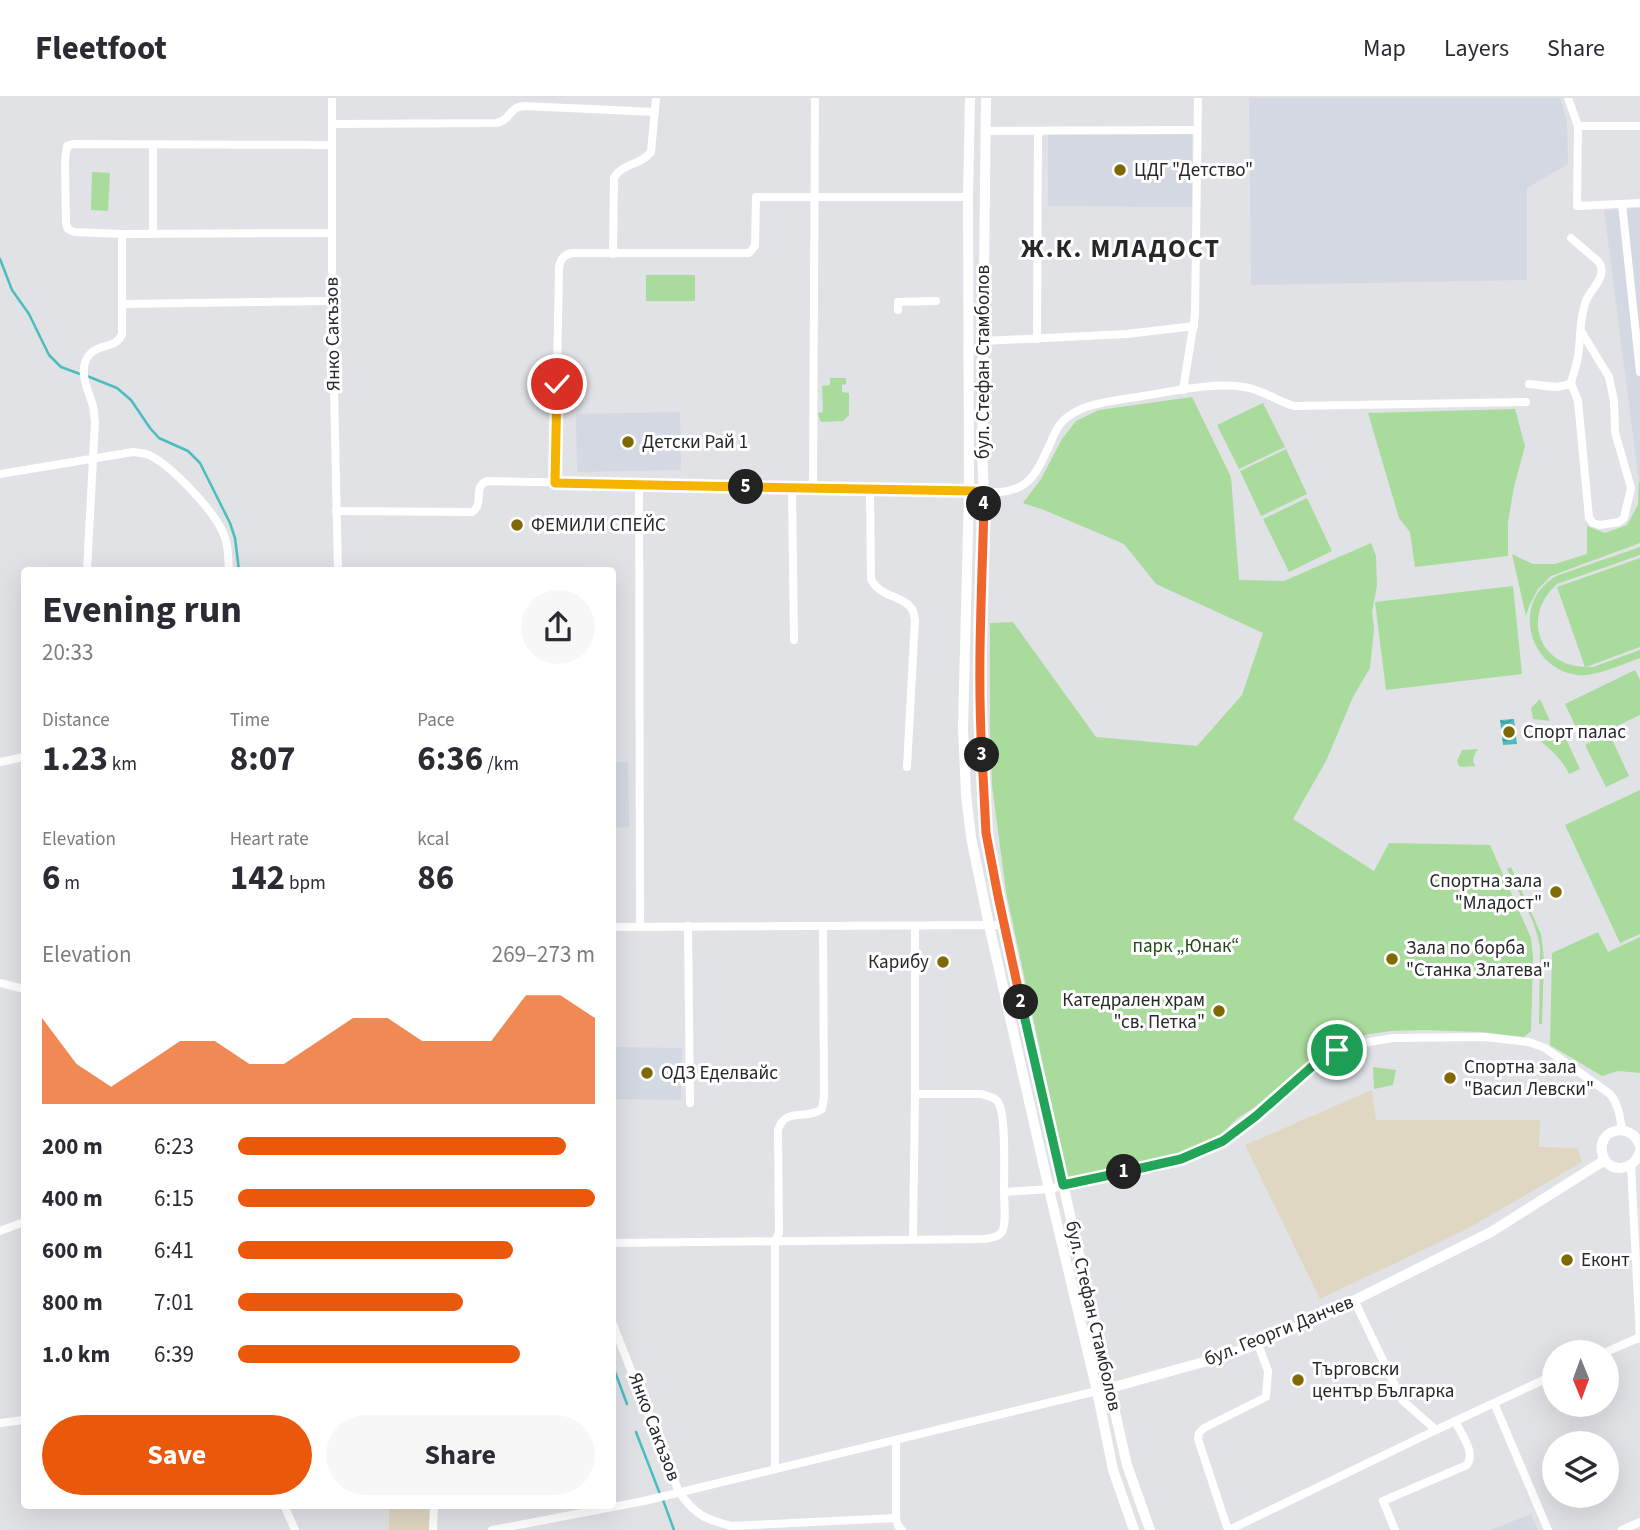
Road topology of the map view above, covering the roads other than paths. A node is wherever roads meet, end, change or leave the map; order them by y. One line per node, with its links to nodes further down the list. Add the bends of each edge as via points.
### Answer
1 (332, 98): 9 (street, Янко Сакъзов)
2 (656, 98): 8 (street)
3 (815, 98): 18 (street)
4 (970, 98): 17 (main road, бул. Стефан Стамболов)
5 (986, 98): 13 (main road, бул. Стефан Стамболов)
6 (1198, 98): 12 (street)
7 (1568, 98): 10 (street)
8 (655, 112): 9 (street, via 524,106 496,123); 25 (street, via 651,152 645,160 618,170 614,178)
9 (332, 124): 16 (street, Янко Сакъзов)
10 (1577, 126): 11 (street); 20 (street, via 1577,206)
11 (1640, 126)
12 (1198, 130): 14 (street); 30 (street)
13 (986, 131): 14 (street); 33 (main road, бул. Стефан Стамболов)
14 (1038, 131): 32 (street)
15 (153, 145): 16 (street); 21 (street); 23 (street, via 67,146 68,229)
16 (332, 145): 22 (street, Янко Сакъзов)
17 (968, 197): 18 (street); 46 (main road, бул. Стефан Стамболов)
18 (814, 198): 25 (street, via 756,197 755,246 746,254); 44 (street)
19 (1640, 203): 20 (street)
20 (1622, 204): 34 (street)
21 (153, 233): 22 (street); 23 (street)
22 (332, 233): 26 (street, Янко Сакъзов)
23 (122, 234): 28 (street)
24 (1571, 238): 31 (street, via 1599,262 1603,272 1584,306)
25 (613, 254): 41 (street, via 570,253 559,264)
26 (332, 301): 28 (street); 48 (street, Янко Сакъзов)
27 (936, 301): 29 (street, via 898,302)
28 (122, 304): 39 (street, via 119,340 96,349 84,369 95,422)
29 (898, 310)
30 (1194, 326): 32 (street); 37 (street)
31 (1581, 331): 35 (street); 35 (street, via 1609,377 1614,401 1615,432 1631,488 1619,522 1600,525 1589,519 1578,401)
32 (1037, 339): 33 (street)
33 (983, 341): 47 (main road, бул. Стефан Стамболов)
34 (1640, 372)
35 (1571, 383): 36 (street, via 1555,387)
36 (1529, 384)
37 (1183, 390): 38 (street, via 1242,386 1294,406); 47 (street, via 1074,413 1062,422 1035,474 1024,485)
38 (1526, 402)
39 (93, 459): 40 (street); 49 (street); 50 (street, via 134,452 158,460 216,519 225,538)
40 (0, 474)
41 (555, 483): 42 (street); 48 (street, via 485,482 480,487 478,508 472,512)
42 (639, 485): 43 (street); 58 (street)
43 (792, 488): 44 (street); 52 (street)
44 (813, 488): 45 (street)
45 (870, 489): 46 (street); 55 (street, via 871,579 875,588 912,608 915,620)
46 (969, 491): 47 (main road); 56 (main road, бул. Стефан Стамболов, via 963,728 966,795)
47 (984, 492): 57 (main road, бул. Стефан Стамболов, via 980,726 986,833)
48 (336, 510): 51 (street, Янко Сакъзов)
49 (87, 567)
50 (229, 567)
51 (338, 567)
52 (794, 640)
53 (21, 758): 54 (street)
54 (0, 762)
55 (907, 767)
56 (989, 925): 57 (street); 61 (street); 73 (main road, бул. Стефан Стамболов)
57 (1004, 925): 72 (main road, бул. Стефан Стамболов)
58 (640, 926): 59 (street); 62 (street)
59 (688, 926): 60 (street); 66 (street)
60 (823, 926): 61 (street); 78 (street, via 824,1097 822,1109 814,1114 790,1115 780,1124 779,1233)
61 (915, 926): 65 (street)
62 (616, 927)
63 (0, 983): 64 (street)
64 (21, 988)
65 (915, 1094): 74 (street, via 981,1094 997,1100 1002,1114); 77 (street)
66 (690, 1103)
67 (1622, 1130): 68 (main road); 70 (main road, via 1604,1140); 72 (street, via 1610,1094 1535,1043 1485,1037 1393,1038 1345,1046 1330,1054 1230,1137 1202,1151)
68 (1637, 1134): 69 (main road)
69 (1640, 1152): 71 (main road)
70 (1605, 1160): 71 (main road, via 1617,1168); 80 (main road, бул. Георги Данчев, via 1491,1232)
71 (1631, 1165): 82 (street)
72 (1063, 1185): 73 (street); 86 (main road, бул. Стефан Стамболов)
73 (1049, 1189): 74 (street); 87 (main road, бул. Стефан Стамболов)
74 (1004, 1192): 77 (street, via 1004,1227 995,1237)
75 (21, 1223): 76 (street)
76 (0, 1231)
77 (913, 1240): 78 (street)
78 (775, 1241): 79 (street); 94 (street)
79 (616, 1243)
80 (1354, 1300): 83 (main road, бул. Георги Данчев); 92 (street, via 1402,1400)
81 (616, 1332): 95 (street, Янко Сакъзов)
82 (1640, 1338): 84 (street)
83 (1258, 1344): 86 (main road, бул. Георги Данчев); 109 (street, via 1268,1371 1266,1397 1204,1428 1198,1439)
84 (1619, 1347)
85 (1542, 1381): 88 (street)
86 (1109, 1388): 87 (main road, бул. Георги Данчев); 108 (main road, бул. Стефан Стамболов, via 1127,1465)
87 (1097, 1391): 93 (street, бул. Георги Данчев); 107 (main road, бул. Стефан Стамболов, via 1113,1470)
88 (1494, 1403): 90 (street); 111 (street)
89 (21, 1420): 91 (street)
90 (1455, 1421): 92 (street); 110 (street, via 1470,1460 1383,1501)
91 (0, 1423)
92 (1436, 1430): 109 (street)
93 (897, 1440): 94 (street, бул. Георги Данчев); 100 (street)
94 (775, 1469): 95 (street, бул. Георги Данчев)
95 (679, 1493): 96 (street, бул. Георги Данчев); 102 (street, via 700,1514)
96 (616, 1506)
97 (286, 1509): 103 (street)
98 (434, 1509): 104 (street)
99 (602, 1509): 105 (street, бул. Георги Данчев)
100 (896, 1518): 102 (street); 106 (street)
101 (1640, 1522): 112 (street)
102 (730, 1528)
103 (295, 1530)
104 (433, 1530)
105 (492, 1530)
106 (902, 1530)
107 (1134, 1530)
108 (1150, 1530)
109 (1228, 1530)
110 (1395, 1530)
111 (1548, 1530)
112 (1622, 1530)

